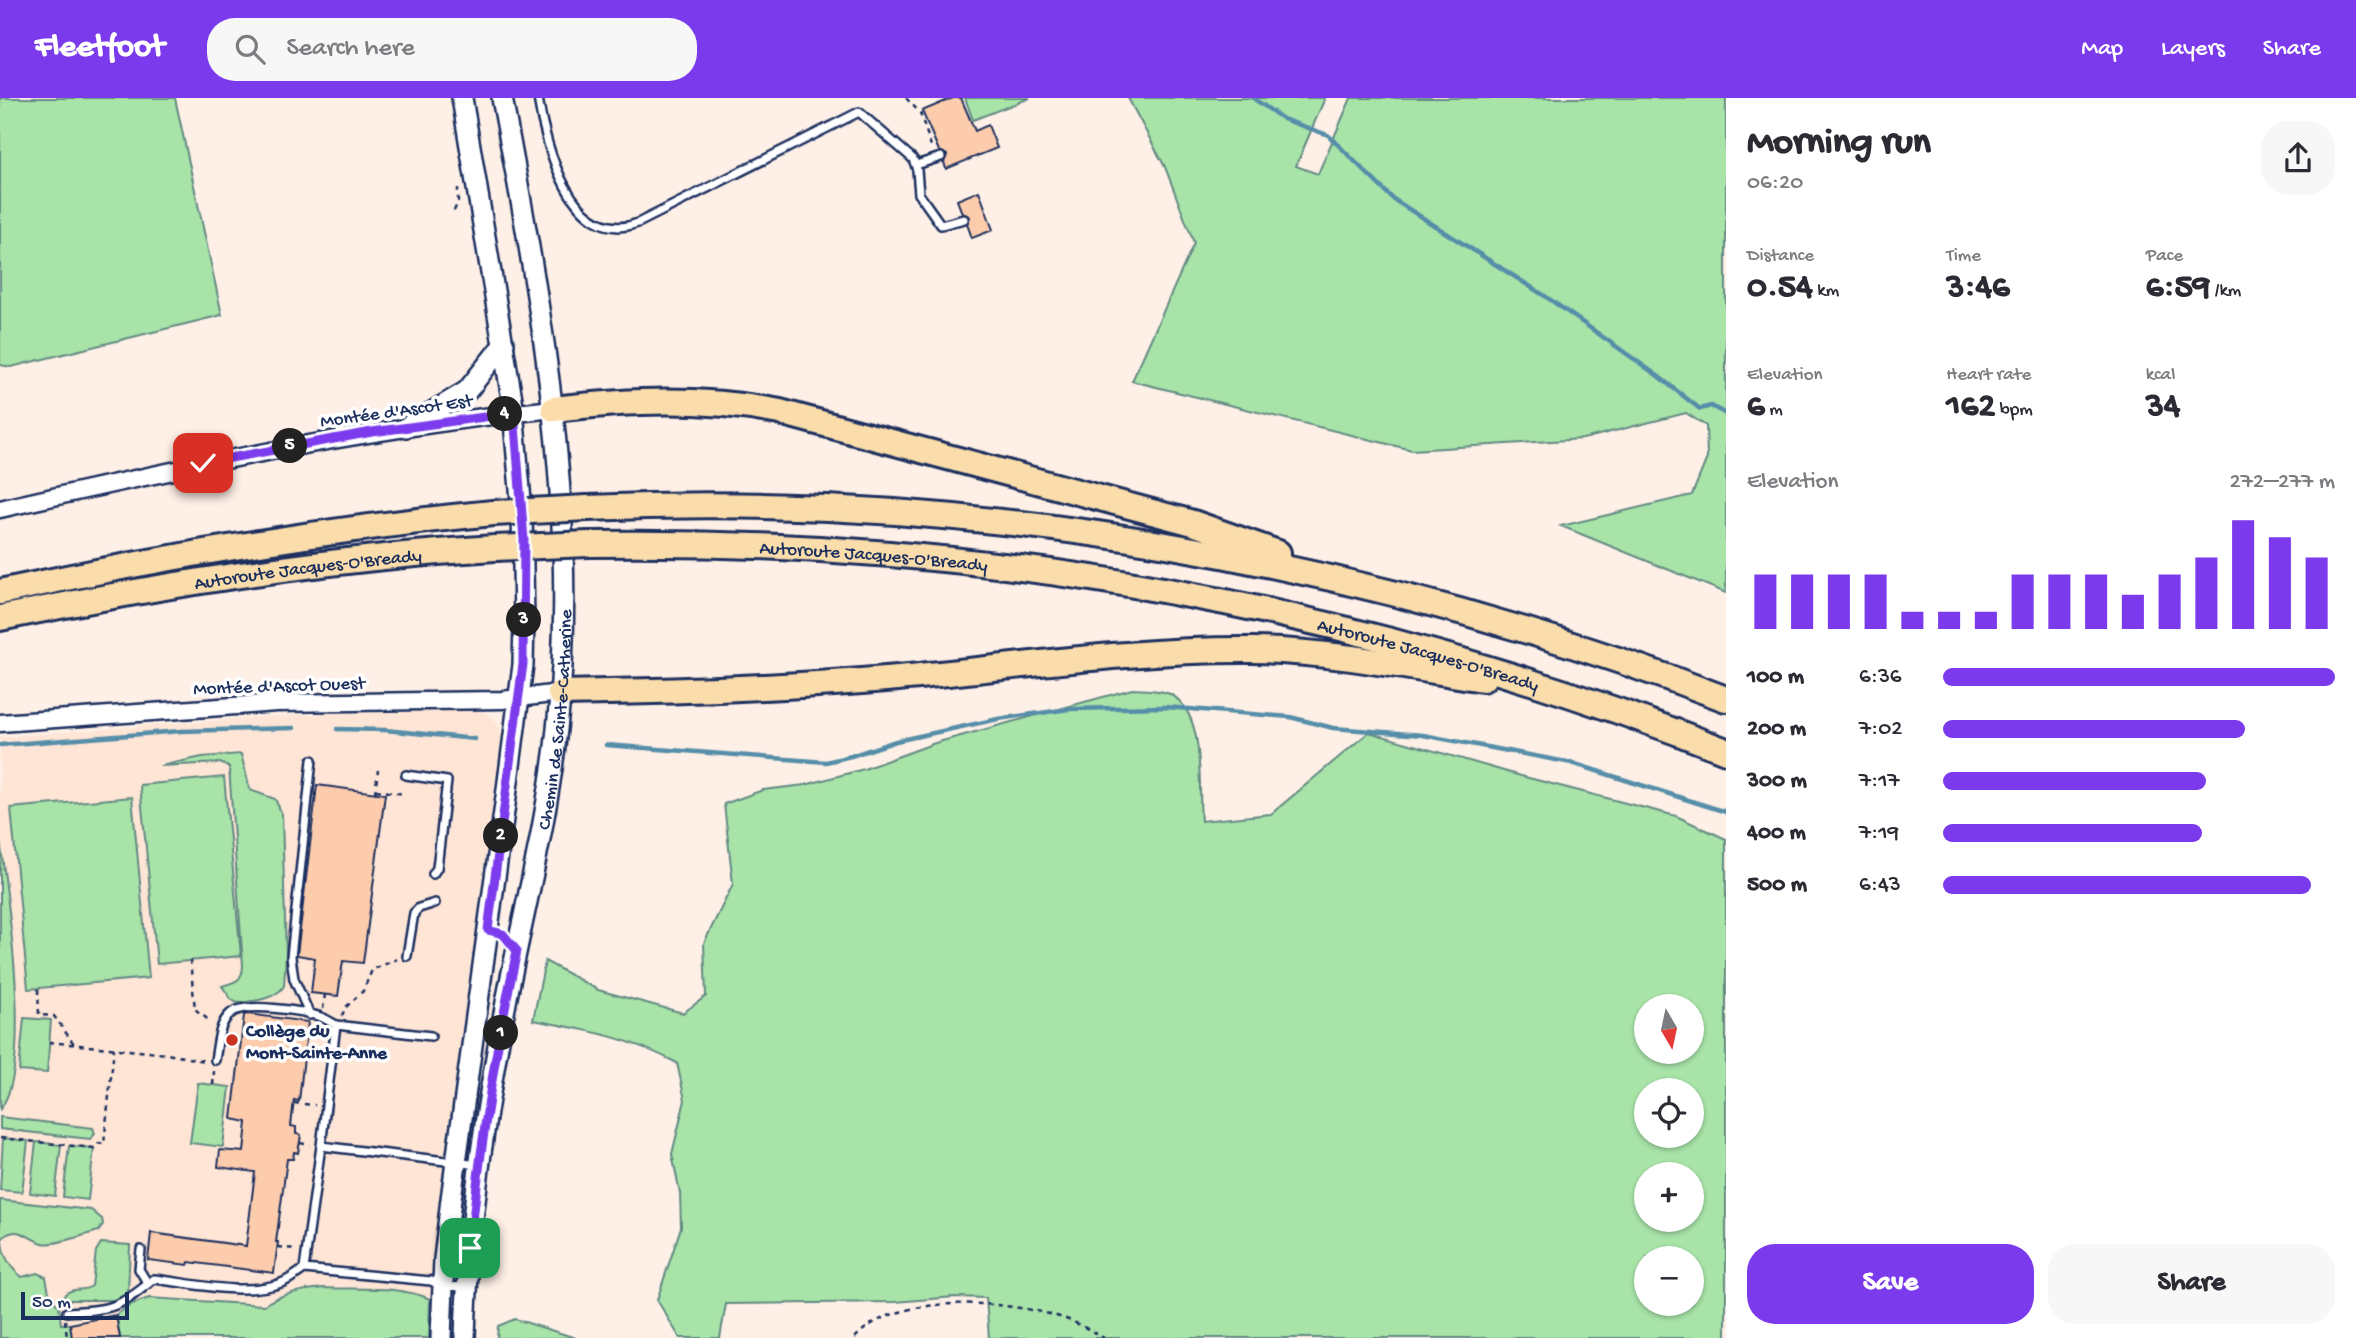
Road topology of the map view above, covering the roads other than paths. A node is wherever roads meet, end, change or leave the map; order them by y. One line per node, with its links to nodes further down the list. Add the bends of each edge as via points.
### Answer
1 (462, 98): 7 (main road, Chemin de Sainte-Catherine)
2 (502, 98): 8 (main road, Chemin de Sainte-Catherine)
3 (538, 98): 5 (lane, via 547,140 567,188 588,216 606,227 638,223 859,112 906,150)
4 (938, 158): 5 (lane)
5 (916, 164): 6 (lane, via 919,194 941,225)
6 (964, 219)
7 (504, 344): 9 (main road, Chemin de Sainte-Catherine); 10 (main road, via 467,391)
8 (554, 409): 9 (street, Montée d'Ascot Est); 12 (highway, via 676,400 780,412 1193,523); 16 (main road, Chemin de Sainte-Catherine, via 564,542)
9 (514, 413): 10 (street, Montée d'Ascot Est); 17 (main road, Chemin de Sainte-Catherine, via 524,590)
10 (407, 427): 11 (street, Montée d'Ascot Est, via 232,457)
11 (0, 509)
12 (1388, 591): 13 (highway, Autoroute Jacques-O'Bready, bridge, via 1187,548 1084,532 881,512 674,506 493,513 361,527 160,558); 18 (highway, Autoroute Jacques-O'Bready, via 1557,639)
13 (0, 592)
14 (0, 618): 15 (highway, Autoroute Jacques-O'Bready, bridge, via 137,590 390,556 589,544 827,548 953,559 1198,595 1334,625)
15 (1564, 691): 16 (highway, via 1352,658 1250,650 1160,653 773,687); 20 (highway, Autoroute Jacques-O'Bready)
16 (560, 693): 17 (street, Montée d'Ascot Ouest); 26 (main road, Chemin de Sainte-Catherine, via 546,808)
17 (518, 698): 19 (street, Montée d'Ascot Ouest, via 276,703); 25 (main road, Chemin de Sainte-Catherine)
18 (1726, 699)
19 (0, 723)
20 (1726, 751)
21 (312, 760): 28 (lane, via 290,957 294,979)
22 (406, 775): 23 (lane, via 447,781)
23 (433, 874)
24 (435, 903): 27 (lane, via 414,913)
25 (488, 930): 26 (lane, via 503,934); 33 (main road, Chemin de Sainte-Catherine)
26 (517, 951): 34 (main road, Chemin de Sainte-Catherine)
27 (407, 956)
28 (310, 1014): 29 (lane); 31 (lane, via 246,1007 231,1013 221,1030)
29 (336, 1025): 30 (lane); 32 (lane)
30 (431, 1036)
31 (215, 1060)
32 (321, 1146): 33 (lane); 36 (lane)
33 (455, 1163): 34 (lane); 38 (main road, Chemin de Sainte-Catherine)
34 (480, 1165): 39 (main road, Chemin de Sainte-Catherine)
35 (141, 1250): 37 (lane, via 139,1269)
36 (304, 1269): 37 (lane, via 281,1283 253,1288 154,1279); 38 (lane, via 431,1281)
37 (148, 1284): 40 (lane, via 118,1306)
38 (442, 1286): 39 (lane); 41 (main road, Chemin de Sainte-Catherine)
39 (467, 1287): 42 (main road, Chemin de Sainte-Catherine)
40 (67, 1312)
41 (441, 1338)
42 (465, 1338)

